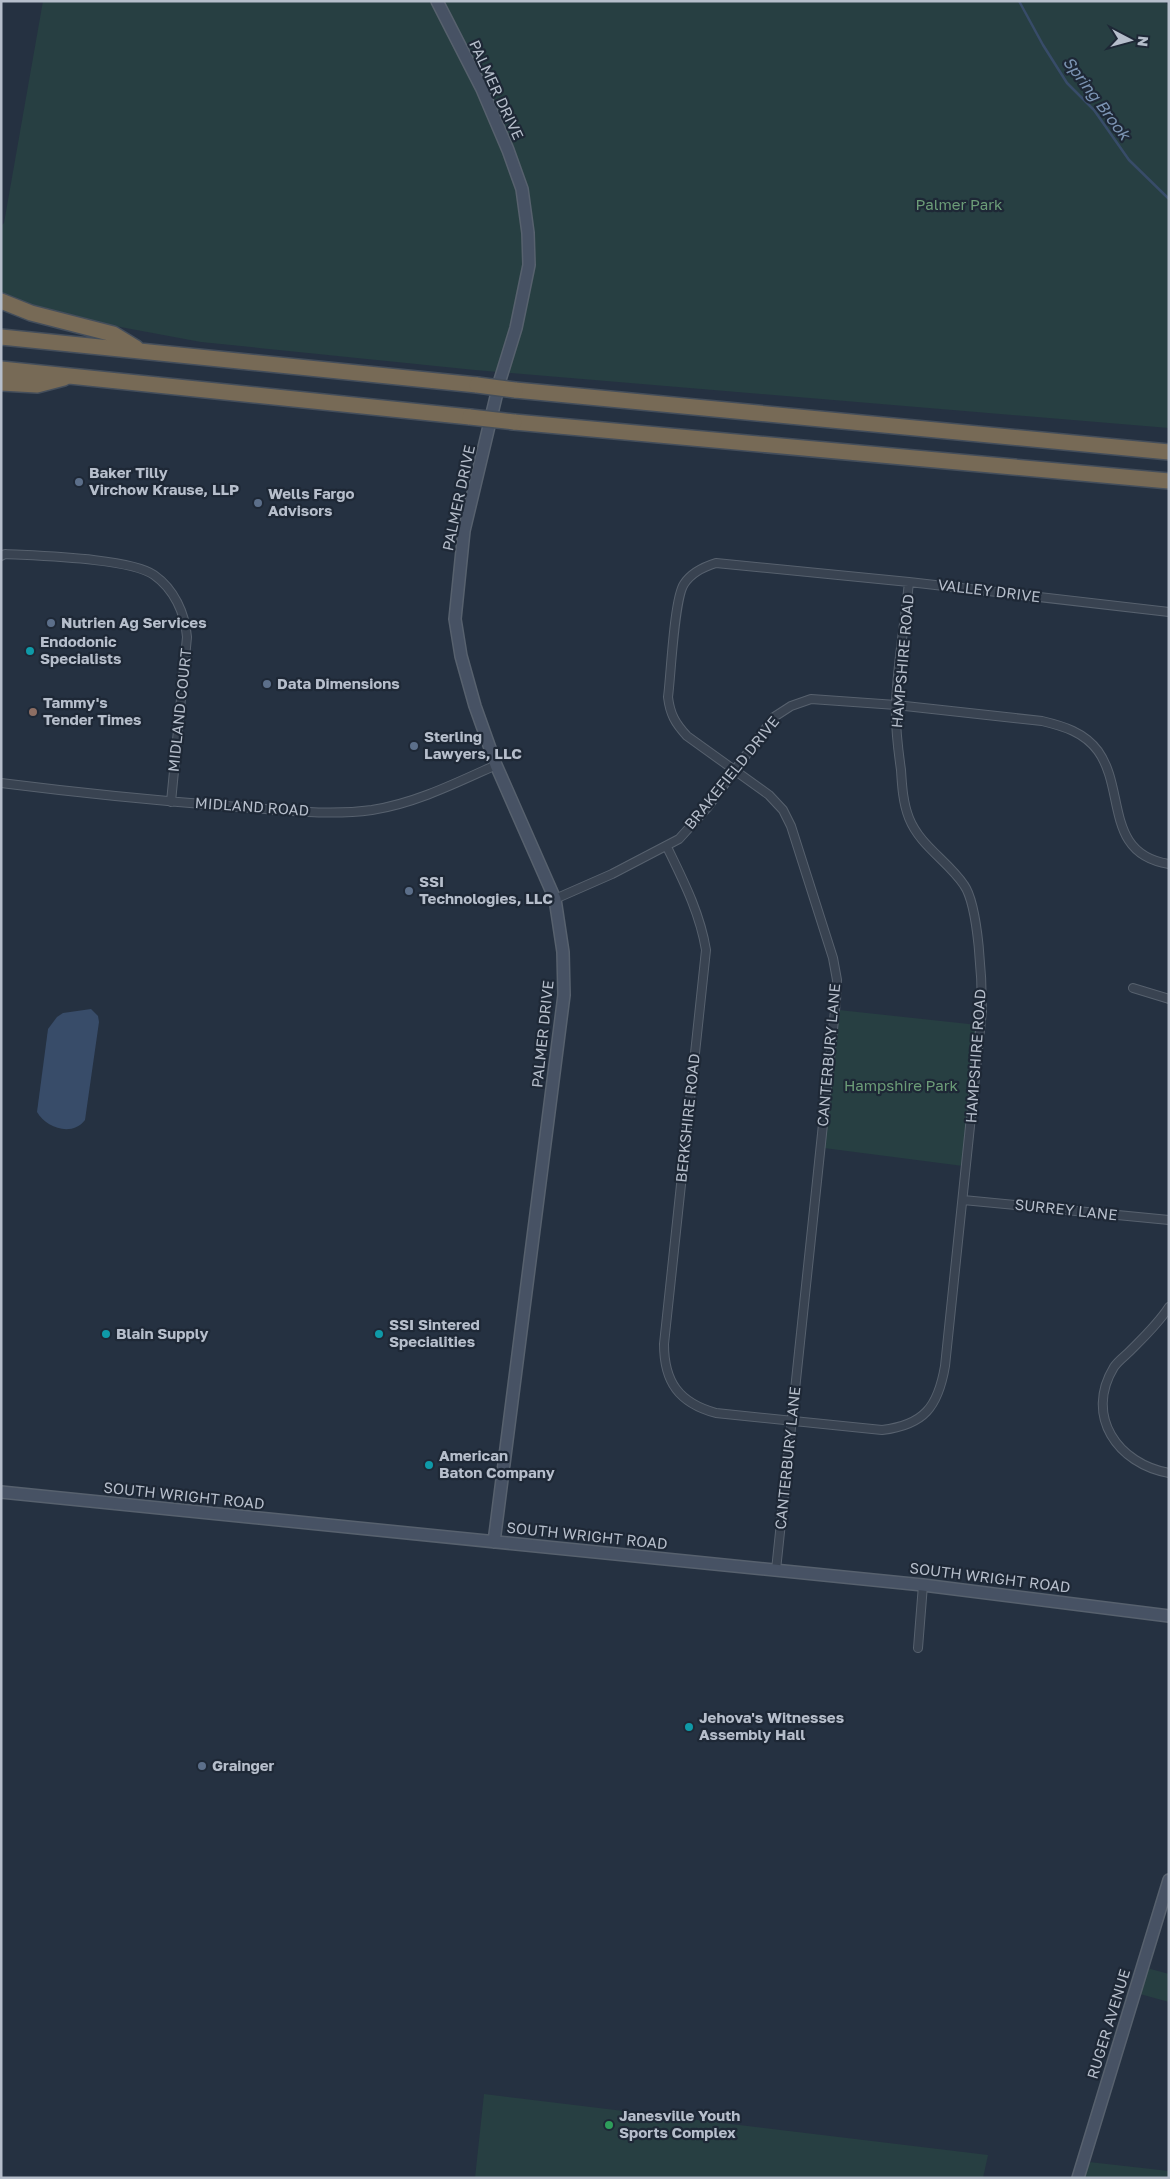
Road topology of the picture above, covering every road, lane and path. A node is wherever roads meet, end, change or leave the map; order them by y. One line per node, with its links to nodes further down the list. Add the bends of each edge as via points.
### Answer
1 (436, 1): 15 (street, PALMER DRIVE, via 482,89 508,150 522,189 528,233 528,265 516,328 500,380 464,531 455,619 461,656)
2 (1, 301): 4 (highway, via 30,313 113,334)
3 (1, 337): 4 (highway)
4 (140, 350): 8 (highway, bridge, via 515,390)
5 (1, 369): 6 (highway)
6 (73, 376): 7 (highway, via 37,385); 9 (highway, bridge, via 514,422)
7 (1, 383)
8 (1169, 452)
9 (1169, 481)
10 (1, 556): 18 (street, MIDLAND COURT, via 124,564 153,574 173,594 186,623 188,637)
11 (693, 574): 12 (street, VALLEY DRIVE, via 716,563); 16 (street, CANTERBURY LANE, via 680,592 668,696 670,712 676,725 687,736)
12 (909, 582): 13 (street, VALLEY DRIVE); 14 (street, HAMPSHIRE ROAD)
13 (1169, 612)
14 (896, 705): 16 (street, BRAKEFIELD DRIVE, via 811,700 791,706 774,717); 20 (street, BRAKEFIELD DRIVE, via 1042,721 1064,726 1083,736 1098,751 1108,770 1122,829 1132,845 1146,856); 24 (street, HAMPSHIRE ROAD, via 904,798 909,817 916,834 965,886 975,923 982,1012)
15 (496, 765): 18 (street, MIDLAND ROAD, via 424,797 373,810 323,813); 21 (street, PALMER DRIVE)
16 (735, 770): 19 (street, BRAKEFIELD DRIVE, via 707,808 679,839); 27 (street, CANTERBURY LANE, via 769,795 783,810 791,826 834,958 837,980)
17 (1, 783): 18 (street, MIDLAND ROAD)
18 (171, 802)
19 (667, 846): 21 (street, BRAKEFIELD DRIVE); 27 (street, BERKSHIRE ROAD, via 697,914 706,950 664,1344 667,1374 678,1393 698,1408 716,1414)
20 (1169, 864)
21 (555, 899): 30 (street, PALMER DRIVE, via 563,952 564,995)
22 (1133, 988): 23 (street)
23 (1169, 999)
24 (963, 1200): 25 (street, SURREY LANE); 27 (street, HAMPSHIRE ROAD, via 942,1386 925,1415 898,1428 882,1430)
25 (1169, 1220)
26 (1169, 1308): 28 (street, via 1114,1366 1106,1386 1103,1407 1108,1428 1118,1447 1134,1461)
27 (792, 1421): 31 (street, CANTERBURY LANE)
28 (1169, 1473)
29 (1, 1492): 30 (street, SOUTH WRIGHT ROAD)
30 (494, 1542): 31 (street, SOUTH WRIGHT ROAD)
31 (776, 1570): 32 (street, SOUTH WRIGHT ROAD)
32 (923, 1585): 33 (street, SOUTH WRIGHT ROAD); 34 (street)
33 (1169, 1616)
34 (918, 1648)
35 (1169, 1880): 36 (street, RUGER AVENUE)
36 (1078, 2178)

